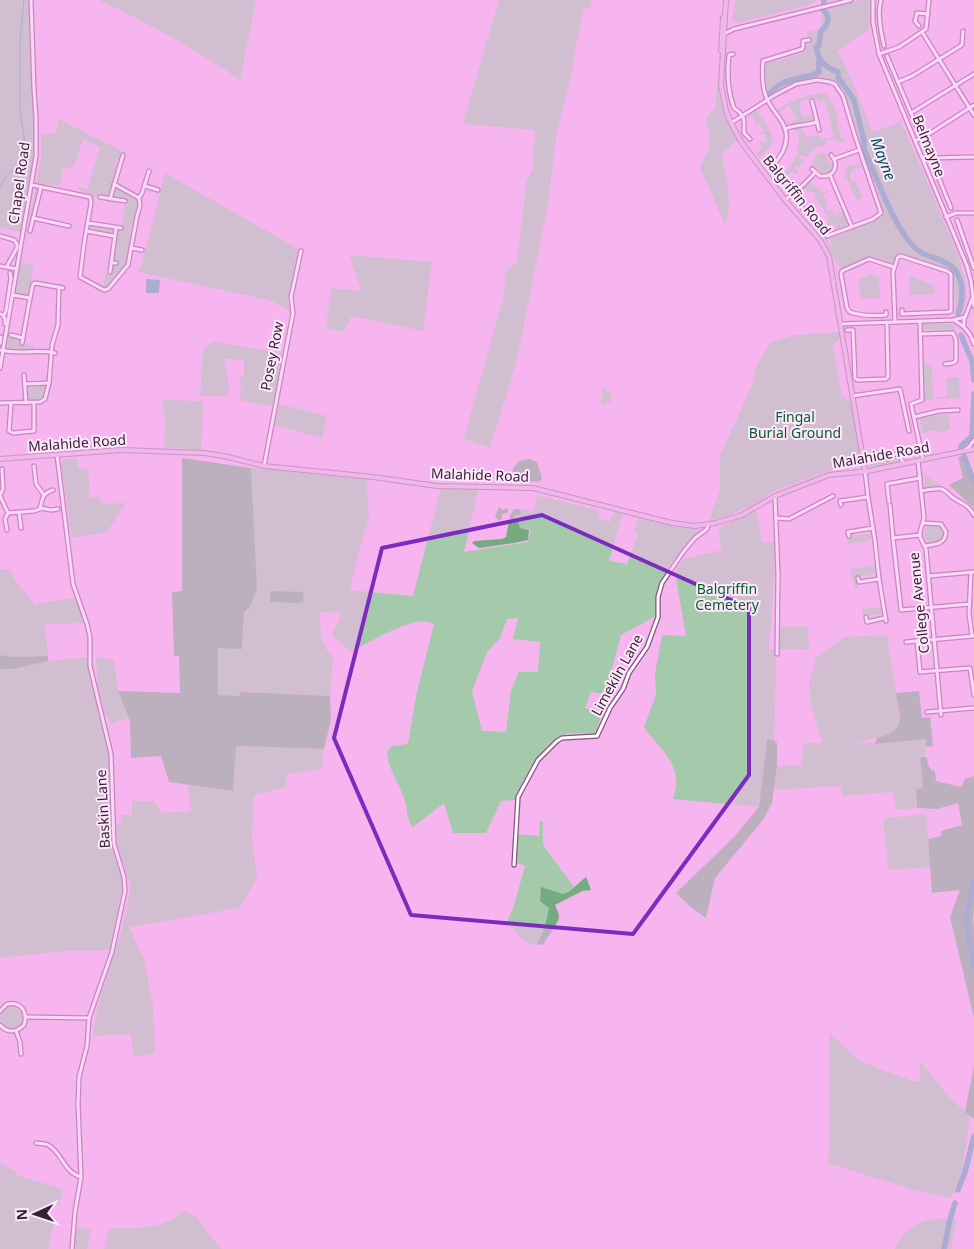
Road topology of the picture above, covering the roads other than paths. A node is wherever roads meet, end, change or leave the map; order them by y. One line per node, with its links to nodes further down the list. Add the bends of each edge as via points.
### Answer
1 (31, 0): 52 (street, Chapel Road, via 37,139)
2 (726, 0): 7 (main road)
3 (851, 0): 12 (street)
4 (873, 0): 16 (street, Belmayne)
5 (882, 0): 14 (street, via 880,21)
6 (929, 0): 8 (street)
7 (725, 9): 12 (main road, Balgriffin Road); 17 (main road, Balgriffin Road, via 721,28)
8 (928, 14): 9 (street, via 916,13); 11 (street, via 926,29)
9 (919, 26)
10 (963, 31): 19 (street, via 962,45)
11 (921, 33): 16 (street); 19 (street)
12 (724, 34): 17 (main road, Balgriffin Road)
13 (808, 40): 23 (street, via 803,41 802,49 763,61)
14 (884, 46)
15 (733, 54): 29 (street, via 729,55 728,61 730,94 734,108)
16 (879, 54): 36 (street, Belmayne)
17 (722, 56): 31 (main road, Balgriffin Road, via 722,94)
18 (887, 56): 21 (street)
19 (938, 59): 21 (street); 22 (street)
20 (974, 74): 22 (street)
21 (898, 82): 27 (street)
22 (955, 85): 26 (street); 27 (street)
23 (767, 100): 29 (street); 32 (street); 38 (street, via 802,82 823,80 833,83 843,96)
24 (812, 101): 30 (street)
25 (974, 106): 26 (street)
26 (970, 108): 28 (street); 36 (street)
27 (911, 113): 34 (street)
28 (974, 115)
29 (742, 116): 31 (street); 35 (street, via 744,133)
30 (817, 122): 32 (street); 33 (street)
31 (731, 123): 60 (main road, Balgriffin Road, via 742,143)
32 (785, 128): 46 (street, via 785,147)
33 (818, 130)
34 (919, 132)
35 (750, 139)
36 (915, 141): 64 (street, Belmayne)
37 (925, 144): 42 (street)
38 (859, 150): 43 (street); 69 (street, via 881,213)
39 (123, 155): 45 (street)
40 (831, 155): 43 (street)
41 (974, 157): 42 (street)
42 (930, 158): 62 (street)
43 (834, 159): 50 (street, via 835,168)
44 (114, 160): 45 (street)
45 (120, 162): 51 (street)
46 (771, 167)
47 (812, 169): 49 (street)
48 (149, 171): 53 (street)
49 (815, 173): 50 (street, via 824,177); 60 (street)
50 (830, 175): 69 (street)
51 (114, 184): 57 (street); 59 (street)
52 (32, 185): 54 (street); 85 (street, Chapel Road)
53 (145, 186): 55 (street); 57 (street)
54 (41, 187): 65 (street); 67 (street, via 90,197)
55 (158, 190)
56 (100, 197): 59 (street)
57 (139, 198): 76 (street)
58 (800, 198): 69 (street, via 796,201 827,236)
59 (110, 199): 61 (street)
60 (786, 200): 102 (main road, Balgriffin Road, via 820,240 829,256)
61 (125, 201)
62 (952, 208)
63 (974, 213): 64 (street)
64 (946, 217): 90 (street, Belmayne, via 969,274)
65 (33, 218): 68 (street); 72 (street)
66 (957, 220): 83 (street)
67 (88, 223): 70 (street); 73 (street)
68 (68, 226)
69 (852, 227)
70 (116, 228): 71 (street); 75 (street)
71 (121, 228)
72 (30, 231)
73 (86, 231): 75 (street); 76 (street, via 80,277 104,290 128,265)
74 (0, 236): 82 (street, via 17,244)
75 (114, 236): 79 (street)
76 (131, 248): 77 (street)
77 (142, 250)
78 (301, 251): 138 (street, Posey Row, via 290,297 293,313)
79 (111, 262): 80 (street); 86 (street)
80 (116, 263)
81 (0, 266): 82 (street)
82 (7, 266): 85 (street)
83 (974, 266)
84 (894, 267): 92 (street, via 901,256 947,271 951,276 951,311 902,314); 93 (street, via 870,259 841,274 850,312 865,316 886,315); 98 (street)
85 (17, 269): 88 (street, Chapel Road)
86 (110, 272)
87 (10, 273): 95 (street, via 6,311)
88 (13, 295): 89 (street); 114 (street, Chapel Road)
89 (30, 298): 110 (street); 115 (street, via 33,283 61,288)
90 (972, 298): 91 (street, Belmayne); 96 (street, Belmayne)
91 (974, 306)
92 (902, 310)
93 (886, 312)
94 (973, 312): 96 (street)
95 (2, 315): 101 (street)
96 (966, 316): 97 (street); 103 (street, Belmayne)
97 (954, 320): 99 (street); 103 (street)
98 (895, 322): 99 (street); 100 (street)
99 (920, 322): 107 (street)
100 (887, 323): 102 (street); 104 (street, via 886,379 855,378 852,330)
101 (5, 324)
102 (841, 324): 121 (main road, Balgriffin Road)
103 (964, 326): 105 (street)
104 (847, 330)
105 (968, 331): 106 (street); 113 (street)
106 (974, 332)
107 (920, 334): 116 (street, via 953,333 956,361); 127 (street, via 922,400 911,404)
108 (11, 335): 110 (street)
109 (1, 337): 111 (street)
110 (23, 338): 112 (street)
111 (0, 343)
112 (22, 343)
113 (974, 344)
114 (1, 350): 115 (street); 117 (street, Chapel Road)
115 (53, 352): 119 (street)
116 (945, 364)
117 (0, 368)
118 (24, 375): 120 (street)
119 (49, 383): 120 (street); 124 (street, via 44,401)
120 (25, 384): 123 (street)
121 (852, 396): 128 (street, via 900,389); 140 (main road, Balgriffin Road)
122 (0, 403): 125 (street)
123 (26, 403): 124 (street); 125 (street)
124 (34, 403): 125 (street, via 34,431 18,433 9,431)
125 (11, 404)
126 (958, 410): 127 (street)
127 (914, 417): 135 (street, College Avenue)
128 (909, 431)
129 (974, 440): 131 (street)
130 (974, 449): 131 (main road, Malahide Road)
131 (960, 452): 135 (main road, Malahide Road)
132 (57, 455): 133 (main road, Malahide Road); 138 (main road, Malahide Road, via 121,450 204,452); 185 (street, Baskin Lane, via 73,584 90,637 90,666 112,754 114,844 126,883 112,952)
133 (0, 459)
134 (888, 460): 136 (street, via 887,455 900,454)
135 (920, 460): 136 (main road, Malahide Road); 141 (street, College Avenue)
136 (903, 464): 140 (main road, Malahide Road)
137 (34, 466): 144 (street, via 36,484)
138 (264, 466): 157 (main road, Malahide Road, via 437,486 533,488 672,523)
139 (2, 469): 145 (street)
140 (865, 471): 146 (main road, Malahide Road, via 829,475); 148 (street)
141 (920, 478): 143 (street, College Avenue); 163 (street, via 887,484)
142 (52, 490): 144 (street)
143 (921, 491): 154 (street, via 946,491); 156 (street, College Avenue)
144 (44, 495): 150 (street)
145 (0, 496): 153 (street)
146 (775, 496): 155 (street); 157 (main road, Malahide Road, via 742,515)
147 (833, 496): 155 (street, via 789,519)
148 (868, 497): 149 (street, via 840,501); 159 (street)
149 (841, 505)
150 (40, 508): 151 (street); 152 (street)
151 (58, 509)
152 (19, 512): 153 (street); 158 (street)
153 (8, 513): 160 (street, via 5,519)
154 (974, 515)
155 (776, 518): 176 (street)
156 (923, 523): 161 (street, College Avenue); 164 (street, via 941,524 946,532 942,542)
157 (708, 525): 182 (street, Limekiln Lane, via 684,551 662,583 658,617 647,647 629,673 597,736 562,738 538,760 518,797)
158 (21, 528)
159 (873, 528): 162 (street, via 848,532); 168 (street)
160 (7, 530)
161 (920, 535): 163 (street); 164 (street, College Avenue)
162 (849, 536)
163 (893, 538): 170 (street, via 901,610)
164 (925, 546): 166 (street, College Avenue)
165 (973, 572): 166 (street); 169 (street)
166 (929, 576): 170 (street, College Avenue)
167 (858, 578): 168 (street, via 859,582)
168 (879, 579): 171 (street, via 885,620 867,622)
169 (970, 604): 170 (street); 172 (street, via 969,622)
170 (932, 607): 173 (street, College Avenue)
171 (866, 617)
172 (973, 635): 173 (street)
173 (935, 639): 174 (street); 177 (street, College Avenue)
174 (918, 640): 175 (street); 177 (street, via 920,672)
175 (906, 642)
176 (777, 654)
177 (937, 670): 178 (street, via 971,668); 181 (street, College Avenue)
178 (974, 695)
179 (974, 708): 181 (street)
180 (927, 712): 181 (street)
181 (941, 713)
182 (514, 864)
183 (0, 1010): 184 (street, via 7,1004 18,1005)
184 (26, 1017): 185 (street); 187 (street, via 24,1025)
185 (89, 1018): 190 (street, Baskin Lane, via 87,1046 78,1083)
186 (0, 1025): 187 (street, via 8,1031)
187 (16, 1031): 188 (street)
188 (20, 1054)
189 (36, 1143): 190 (street, via 47,1144 72,1174)
190 (81, 1177): 191 (street, Baskin Lane)
191 (72, 1249)

